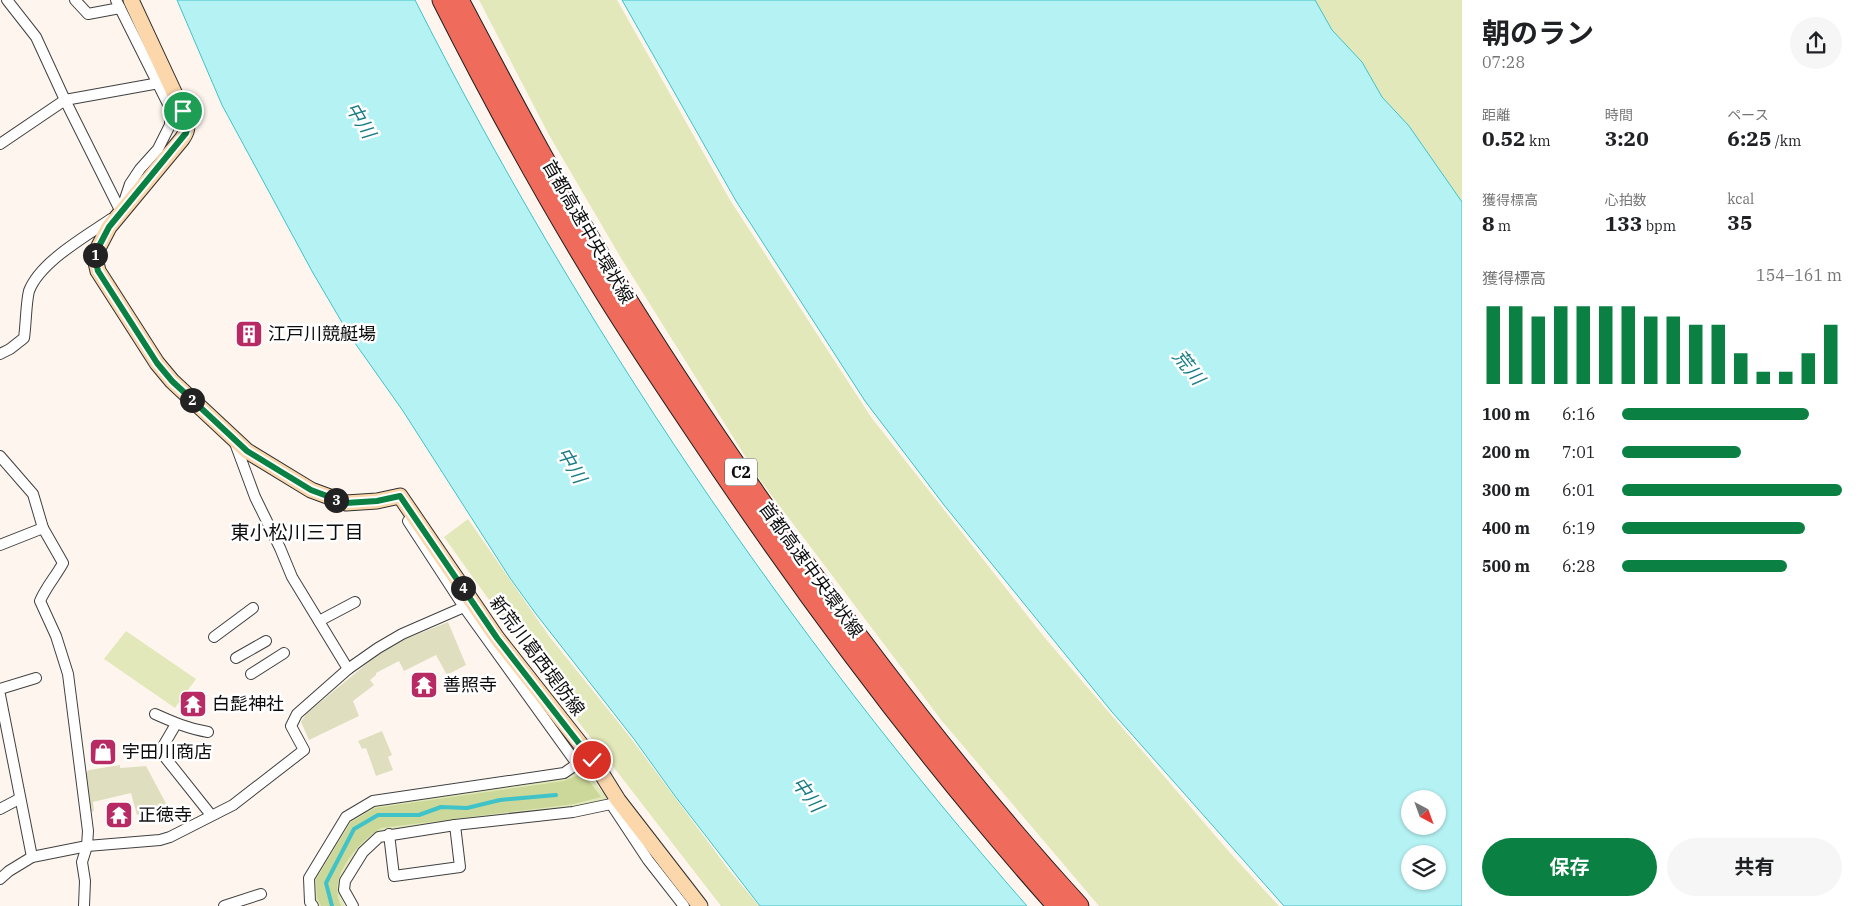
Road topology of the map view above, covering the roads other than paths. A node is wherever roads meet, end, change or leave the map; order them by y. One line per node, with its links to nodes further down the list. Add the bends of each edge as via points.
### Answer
1 (7, 0): 7 (street, via 36,37)
2 (75, 0): 5 (street, via 88,14)
3 (442, 0): 51 (highway, 首都高速中央環状線 / C2, via 508,126 600,285 750,511 854,657)
4 (459, 0): 52 (highway, 首都高速中央環状線 / C2, via 612,274 660,352 761,501 921,720)
5 (122, 3): 6 (street); 9 (main road, via 188,126 182,139)
6 (159, 83): 7 (street); 9 (street, via 170,108 170,125 158,149 130,184)
7 (65, 100): 8 (street); 9 (street)
8 (0, 144)
9 (121, 212): 10 (street, via 44,268 29,291 24,338); 11 (main road, via 96,252 98,271 157,363)
10 (0, 354)
11 (234, 440): 13 (main road, via 267,465 332,499 360,503); 19 (street, via 255,497 292,577)
12 (0, 456): 14 (street, via 33,494)
13 (393, 497): 18 (street); 24 (main road, 新荒川葛西堤防線, via 400,496)
14 (43, 528): 15 (street); 40 (street, via 64,563 45,588 40,601 68,674 88,826)
15 (0, 545)
16 (355, 602): 19 (street)
17 (253, 608): 20 (street)
18 (464, 608): 24 (street); 25 (street, via 402,634)
19 (319, 621): 25 (street)
20 (214, 637)
21 (266, 641): 23 (street)
22 (284, 653): 26 (street)
23 (236, 658)
24 (507, 659): 35 (main road, 新荒川葛西堤防線, via 592,760); 47 (street, via 576,764 564,773 373,800 346,817 309,878)
25 (348, 669): 37 (street, via 297,714 291,726 304,750 233,805)
26 (251, 674)
27 (36, 678): 28 (street)
28 (0, 689)
29 (0, 695): 32 (street)
30 (156, 714): 31 (street)
31 (176, 724): 33 (street); 37 (street, via 162,748 164,756)
32 (3, 725): 34 (street)
33 (208, 732)
34 (20, 799): 36 (street); 41 (street)
35 (615, 802): 38 (street, via 572,812); 49 (street, via 648,860); 50 (main road, 新荒川葛西堤防線)
36 (0, 809)
37 (211, 815): 40 (street, via 160,840)
38 (455, 825): 39 (street); 39 (street, via 460,867 394,876)
39 (389, 834): 48 (street, via 379,837 363,852 346,881 344,890)
40 (87, 846): 41 (street); 45 (street, via 82,862)
41 (32, 857): 42 (street)
42 (0, 879)
43 (261, 894): 44 (street)
44 (248, 902): 46 (street)
45 (84, 906)
46 (224, 906)
47 (312, 906)
48 (353, 906)
49 (684, 906)
50 (700, 906)
51 (1057, 906)
52 (1079, 906)

